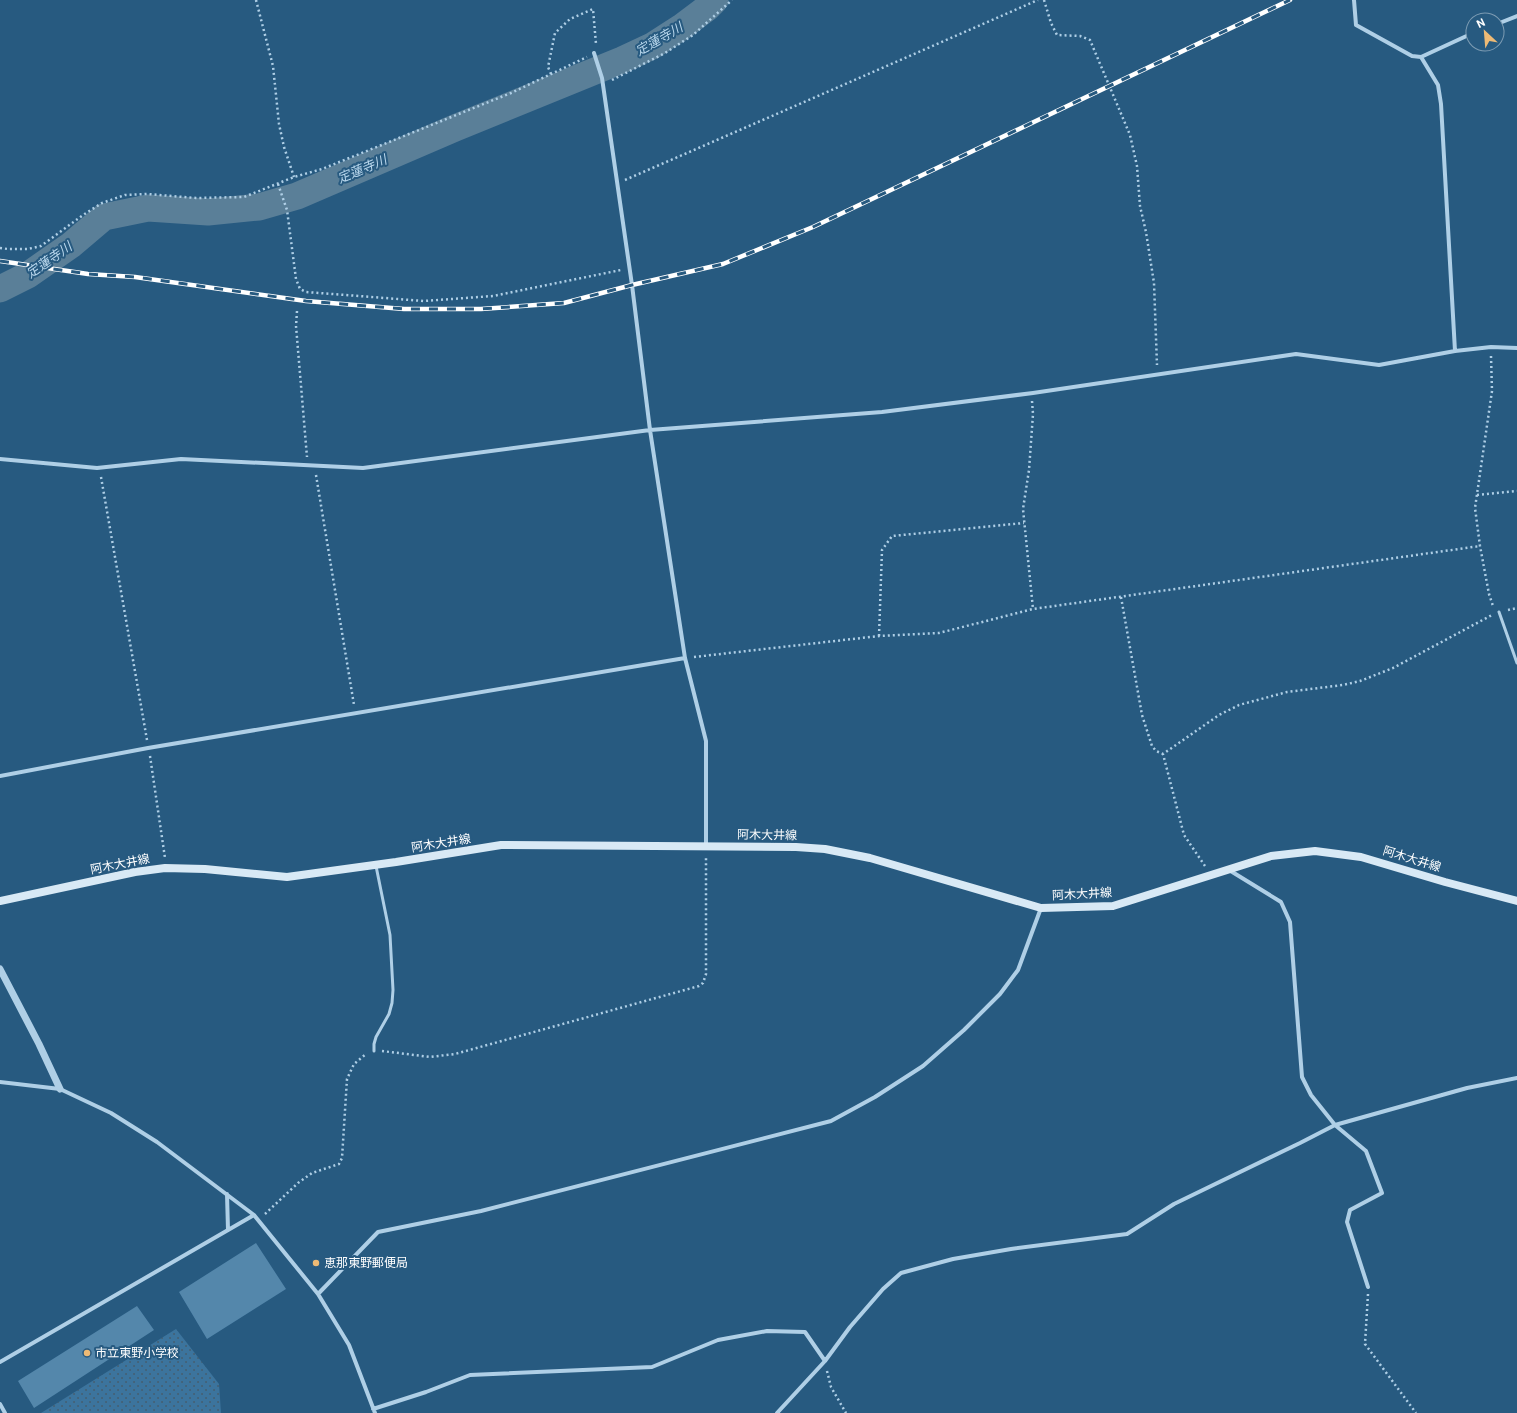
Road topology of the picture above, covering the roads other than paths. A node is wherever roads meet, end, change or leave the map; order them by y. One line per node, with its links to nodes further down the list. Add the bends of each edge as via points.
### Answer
1 (1354, 0): 6 (street, via 1356,25 1412,56)
2 (1517, 16): 3 (street)
3 (1505, 21)
4 (1465, 37): 6 (street)
5 (594, 53): 9 (street, via 602,78)
6 (1420, 57): 8 (street, via 1438,86 1441,104)
7 (1517, 348): 8 (street, via 1491,347)
8 (1455, 351): 9 (street, via 1379,365 1296,354 882,412)
9 (650, 430): 10 (street, via 363,468 181,459 100,468); 12 (street)
10 (0, 460)
11 (1497, 613): 13 (lane)
12 (685, 658): 14 (street, via 148,748); 15 (street, via 706,741)
13 (1517, 663)
14 (0, 776)
15 (706, 847): 16 (main road, 阿木大井線, via 501,845); 20 (main road, 阿木大井線, via 796,847 853,854)
16 (376, 865): 18 (main road, 阿木大井線, via 287,877 165,868); 22 (lane, via 390,935 393,990 389,1014 376,1037)
17 (1228, 870): 19 (main road, 阿木大井線, via 1272,856 1315,851 1361,857); 20 (main road, 阿木大井線, via 1113,906); 26 (street, via 1281,902 1290,922 1302,1077 1311,1095)
18 (0, 901)
19 (1517, 901)
20 (1041, 908): 31 (street, via 1018,970 1000,994 923,1066 831,1121 481,1211 378,1232)
21 (0, 969): 25 (street)
22 (374, 1050)
23 (1517, 1078): 26 (street, via 1460,1090)
24 (0, 1082): 25 (street)
25 (60, 1089): 27 (street, via 111,1113 157,1142)
26 (1335, 1125): 30 (street, via 1366,1151 1382,1193 1350,1210 1347,1222); 32 (street, via 1174,1204 1127,1234 953,1259 901,1273 883,1289)
27 (227, 1194): 28 (street); 29 (street)
28 (254, 1215): 29 (street); 31 (street)
29 (228, 1230): 33 (street)
30 (1368, 1287)
31 (318, 1294): 35 (street, via 349,1344)
32 (825, 1361): 35 (street, via 805,1332 767,1332 718,1340 652,1367 470,1375); 37 (street)
33 (0, 1362)
34 (0, 1404): 36 (street)
35 (374, 1411)
36 (5, 1413)
37 (777, 1413)

